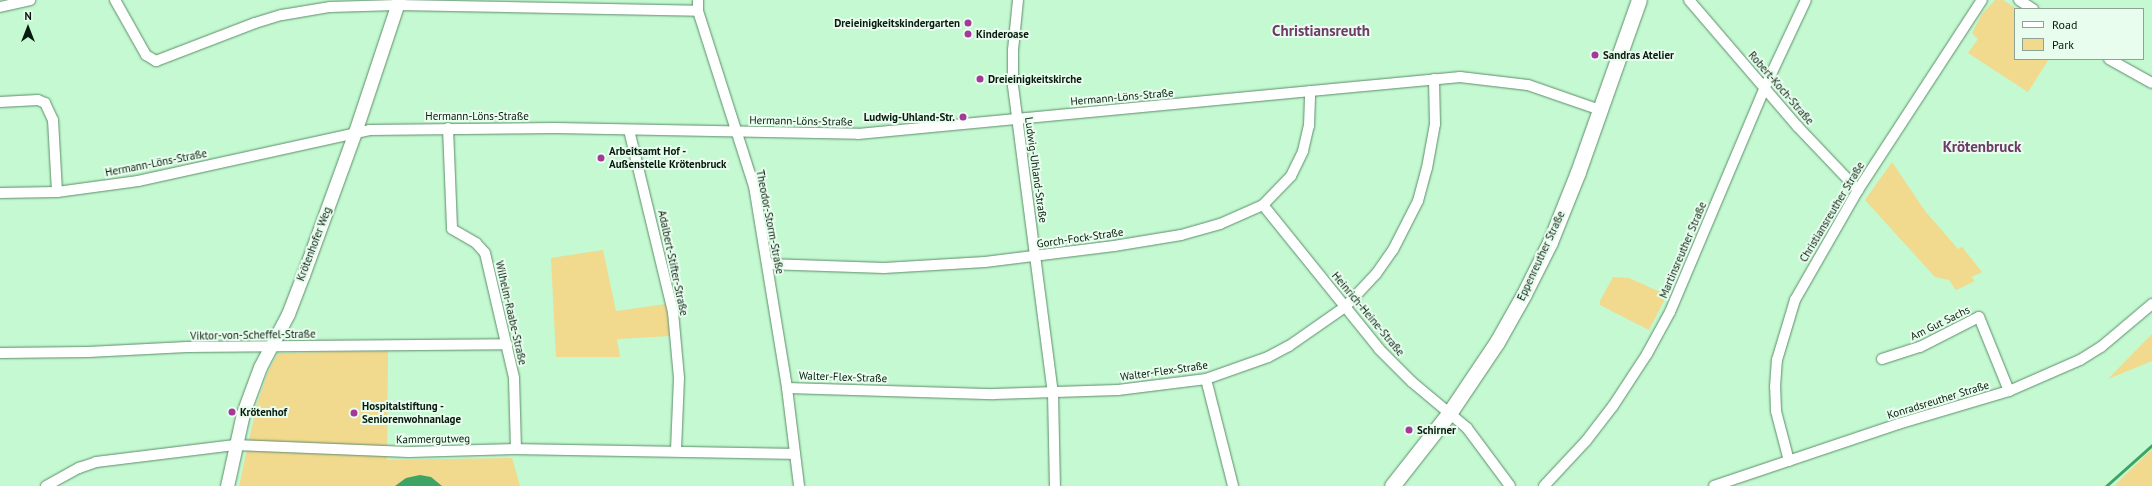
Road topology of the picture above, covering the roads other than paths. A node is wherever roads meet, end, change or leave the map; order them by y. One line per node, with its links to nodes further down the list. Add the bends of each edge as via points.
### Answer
1 (30, 0): 12 (street)
2 (115, 0): 10 (street, via 146,55 156,61 282,15 330,7)
3 (698, 0): 14 (street, Theodor-Storm-Straße)
4 (1018, 0): 22 (street, Ludwig-Uhland-Straße, via 1012,50)
5 (1639, 0): 21 (main road, Eppenreuther Straße)
6 (1689, 0): 18 (street, Robert-Koch-Straße)
7 (1806, 0): 18 (street, Martinsreuther Straße)
8 (1982, 0): 27 (street, Christiansreuther Straße)
9 (2019, 0): 13 (street)
10 (398, 2): 11 (street); 25 (street, Krötenhofer Weg)
11 (494, 3): 14 (street)
12 (0, 7)
13 (2031, 8)
14 (698, 11): 26 (street, Theodor-Storm-Straße)
15 (2111, 60): 17 (street)
16 (1434, 79): 19 (street, Hermann-Löns-Straße); 21 (street, Hermann-Löns-Straße, via 1460,77 1507,81 1549,91); 34 (street, Walter-Flex-Straße, via 1436,109 1430,154 1418,201 1393,250 1376,274)
17 (2152, 83)
18 (1765, 87): 27 (street, Robert-Koch-Straße); 56 (street, Martinsreuther Straße, via 1688,271 1647,354 1613,406 1586,441)
19 (1310, 91): 22 (street, Hermann-Löns-Straße); 30 (street, Gorch-Fock-Straße, via 1310,121 1300,158 1291,176)
20 (0, 102): 28 (street, via 38,100 45,103 53,120)
21 (1600, 110): 43 (main road, Eppenreuther Straße, via 1558,223 1536,270 1497,342)
22 (1017, 119): 26 (street, Hermann-Löns-Straße, via 858,134); 31 (street, Ludwig-Uhland-Straße)
23 (448, 128): 24 (street, Hermann-Löns-Straße); 25 (street, Hermann-Löns-Straße); 35 (street, Wilhelm-Raabe-Straße, via 452,229 476,243 485,253)
24 (630, 130): 26 (street, Hermann-Löns-Straße); 46 (street, Adalbert-Stifter-Straße, via 673,312 678,378)
25 (355, 132): 28 (street, Hermann-Löns-Straße, via 145,180); 36 (street, Krötenhofer Weg, via 290,308)
26 (738, 132): 32 (street, Theodor-Storm-Straße, via 754,186)
27 (1858, 190): 48 (street, Christiansreuther Straße, via 1795,300 1777,360 1776,411)
28 (57, 192): 29 (street, Hermann-Löns-Straße)
29 (0, 193)
30 (1263, 205): 31 (street, Gorch-Fock-Straße, via 1220,224 1181,235); 34 (street, Heinrich-Heine-Straße)
31 (1035, 256): 32 (street, Gorch-Fock-Straße, via 919,267); 42 (street, Ludwig-Uhland-Straße)
32 (767, 264): 40 (street, Theodor-Storm-Straße)
33 (2152, 304): 41 (street, Konradsreuther Straße, via 2101,347 2080,360)
34 (1345, 307): 39 (street, Walter-Flex-Straße, via 1284,349 1242,368); 43 (street, Heinrich-Heine-Straße, via 1379,349 1407,377)
35 (507, 344): 36 (street, Viktor-von-Scheffel-Straße); 45 (street, Wilhelm-Raabe-Straße, via 514,378)
36 (272, 346): 37 (street, Viktor-von-Scheffel-Straße); 44 (street, Krötenhofer Weg, via 260,367)
37 (0, 353)
38 (1882, 359): 41 (street, Am Gut Sachs, via 1920,347 1979,317)
39 (1206, 379): 42 (street, Walter-Flex-Straße, via 1118,390); 53 (street)
40 (787, 388): 42 (street, Walter-Flex-Straße); 47 (street, Theodor-Storm-Straße)
41 (2009, 391): 48 (street, Konradsreuther Straße)
42 (1053, 393): 52 (street, Ludwig-Uhland-Straße)
43 (1450, 412): 54 (main road, Eppenreuther Straße); 55 (street, Heinrich-Heine-Straße, via 1481,445)
44 (235, 445): 45 (street, Kammergutweg, via 409,452); 49 (street, Kammergutweg, via 96,462); 50 (street, Krötenhofer Weg)
45 (516, 449): 46 (street, Kammergutweg)
46 (676, 450): 47 (street, Kammergutweg)
47 (795, 454): 51 (street)
48 (1789, 461): 57 (street, Konradsreuther Straße)
49 (46, 486)
50 (227, 486)
51 (799, 486)
52 (1055, 486)
53 (1233, 486)
54 (1392, 486)
55 (1510, 486)
56 (1544, 486)
57 (1714, 486)

